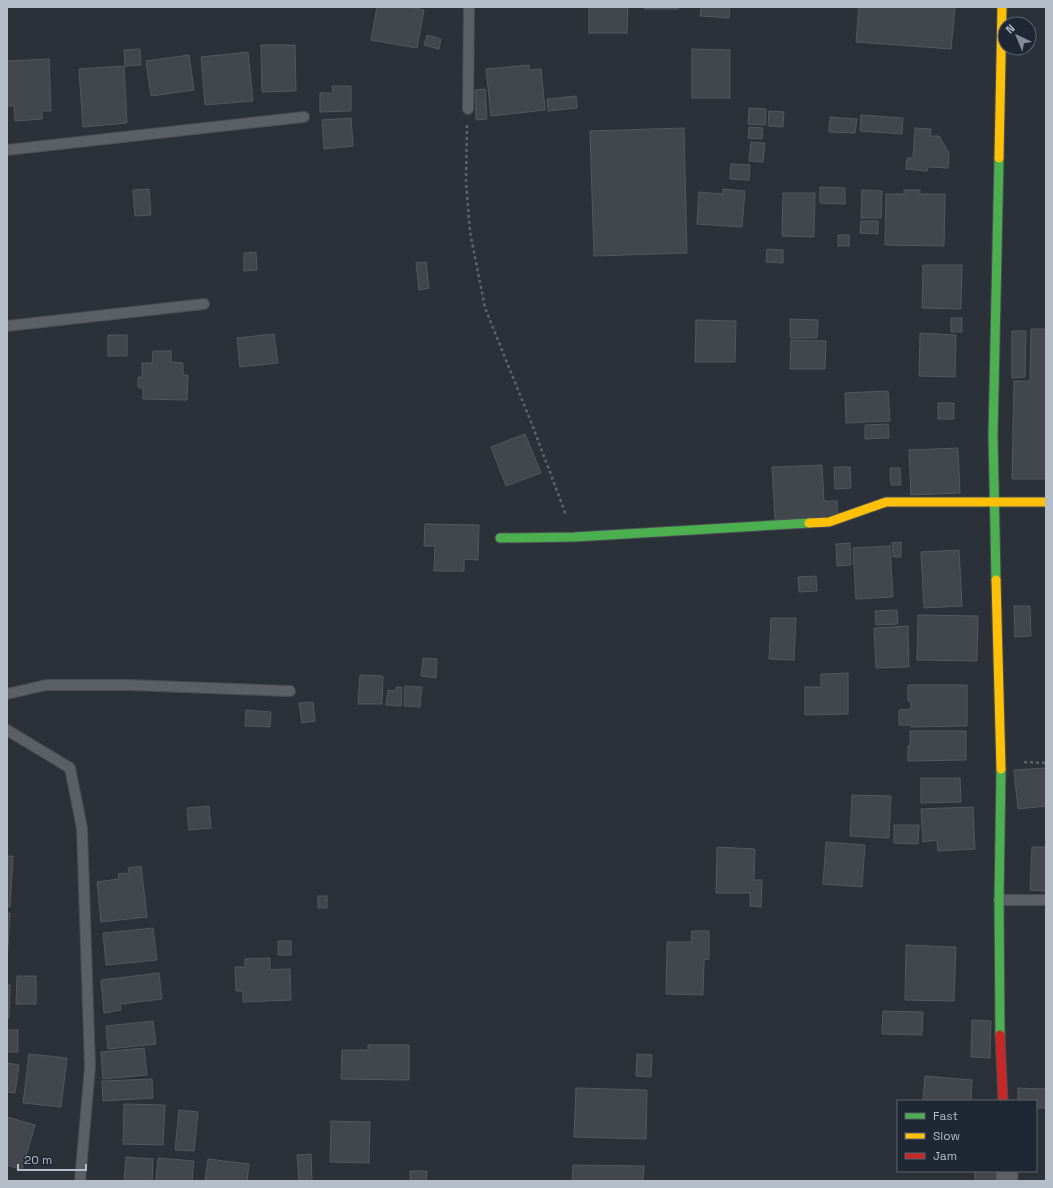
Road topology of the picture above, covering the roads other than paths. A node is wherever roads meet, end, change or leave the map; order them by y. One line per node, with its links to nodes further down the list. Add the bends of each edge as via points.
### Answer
1 (469, 7): 3 (lane)
2 (1002, 7): 8 (street)
3 (468, 109)
4 (304, 117): 5 (lane)
5 (7, 150)
6 (204, 304): 7 (lane)
7 (7, 326)
8 (993, 502): 9 (street); 10 (street, via 886,502 829,522 574,537); 14 (street, via 1001,753)
9 (1046, 502)
10 (500, 538)
11 (290, 691): 12 (lane, via 130,685 46,685)
12 (7, 694)
13 (7, 730): 17 (lane, via 70,768 82,828 90,1067)
14 (999, 900): 15 (lane); 16 (street)
15 (1046, 900)
16 (1003, 1100)
17 (80, 1181)

